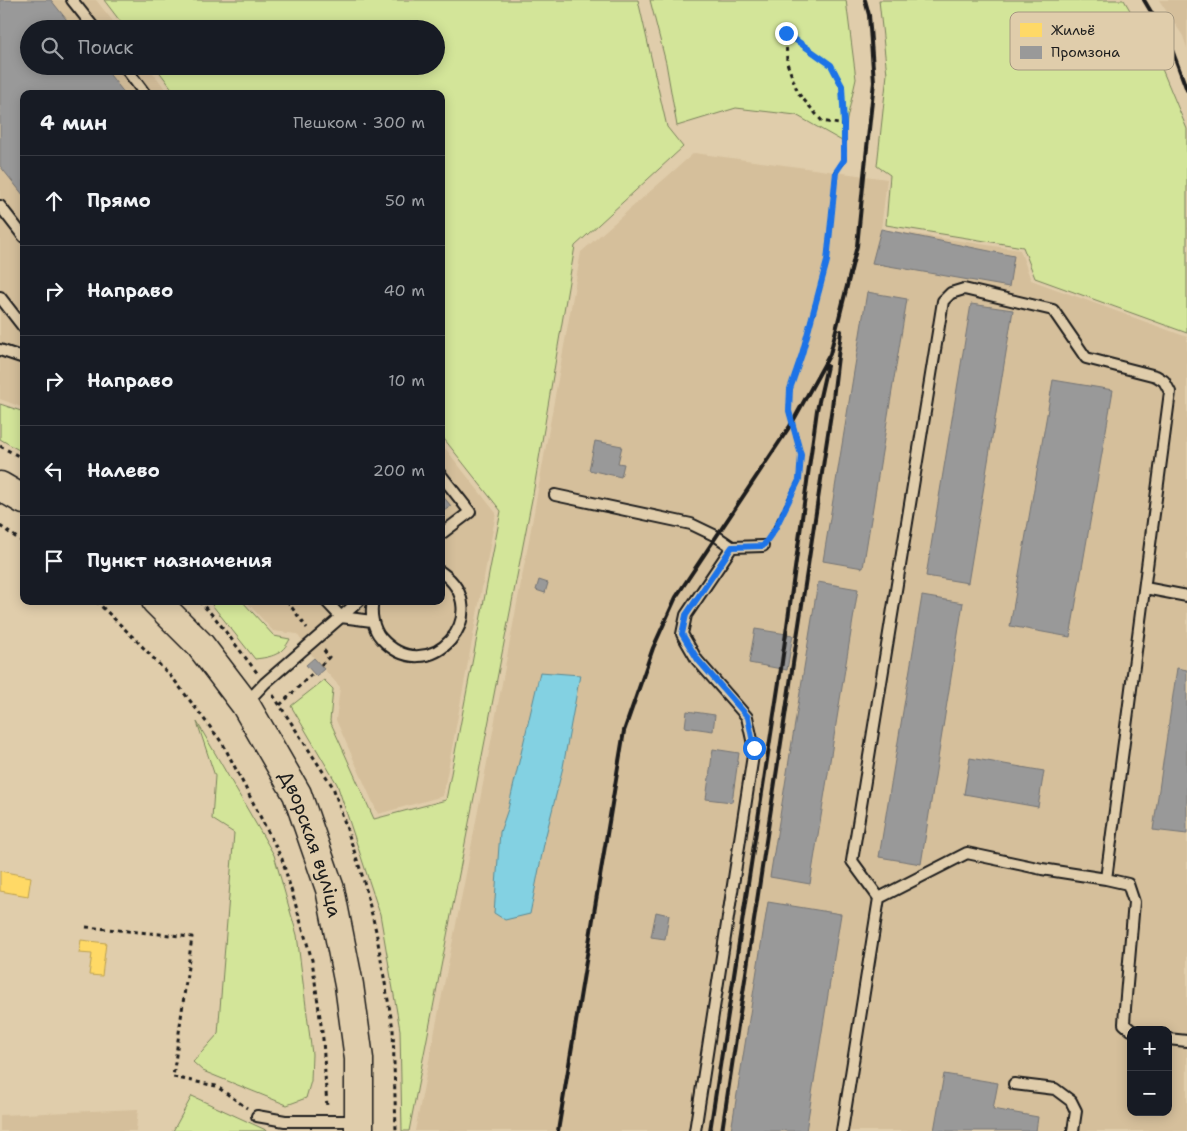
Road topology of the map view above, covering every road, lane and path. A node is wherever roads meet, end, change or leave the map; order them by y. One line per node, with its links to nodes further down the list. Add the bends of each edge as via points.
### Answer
1 (72, 0): 2 (lane)
2 (88, 20)
3 (131, 75): 4 (lane)
4 (142, 90)
5 (844, 125): 5 (path, via 842,86 831,65 786,33 787,64 798,93 822,121); 21 (path, via 844,160 836,172 827,261 790,389 789,411 801,455 799,480)
6 (0, 206): 7 (lane)
7 (20, 232)
8 (0, 297): 9 (lane)
9 (20, 323)
10 (0, 350): 11 (lane)
11 (20, 357)
12 (0, 446): 13 (path)
13 (20, 457)
14 (445, 480): 19 (lane, via 470,512)
15 (0, 486): 17 (street)
16 (555, 495): 22 (lane, via 692,524)
17 (20, 498)
18 (0, 526): 20 (path)
19 (445, 531)
20 (20, 541)
21 (763, 546): 22 (lane)
22 (732, 547): 46 (lane, via 686,615 682,634 698,660 748,717 754,748)
23 (445, 575): 32 (lane, via 458,590 462,604 462,620 446,646 433,654 403,654 389,647 378,635)
24 (1146, 588): 25 (lane); 36 (lane); 37 (lane, via 1170,392 1164,381 1156,376 1086,358 1053,310 964,289 951,293 943,301 852,861)
25 (1187, 596)
26 (100, 605): 44 (path, via 175,681 223,744 282,859 312,960 323,1039)
27 (160, 605): 34 (street, Дворская вуліца, via 200,645)
28 (330, 605): 31 (lane)
29 (354, 605): 31 (lane)
30 (372, 605): 32 (lane)
31 (341, 616): 32 (lane); 34 (lane)
32 (372, 621)
33 (314, 673): 35 (path)
34 (245, 704): 45 (street, Дворская вуліца, via 297,794 330,889 358,1059)
35 (280, 705)
36 (1106, 879): 37 (lane, via 967,853); 39 (lane, via 1128,884 1134,902 1124,1008 1124,1024)
37 (879, 898): 47 (lane)
38 (86, 928): 43 (path, via 192,937 173,1077 216,1086)
39 (1127, 1027)
40 (1172, 1039): 41 (lane)
41 (1187, 1041)
42 (1014, 1084): 48 (lane, via 1055,1089 1066,1097 1076,1111)
43 (257, 1116): 44 (lane, via 285,1121)
44 (327, 1121): 45 (lane)
45 (360, 1126)
46 (695, 1131)
47 (842, 1131)
48 (1074, 1131)

